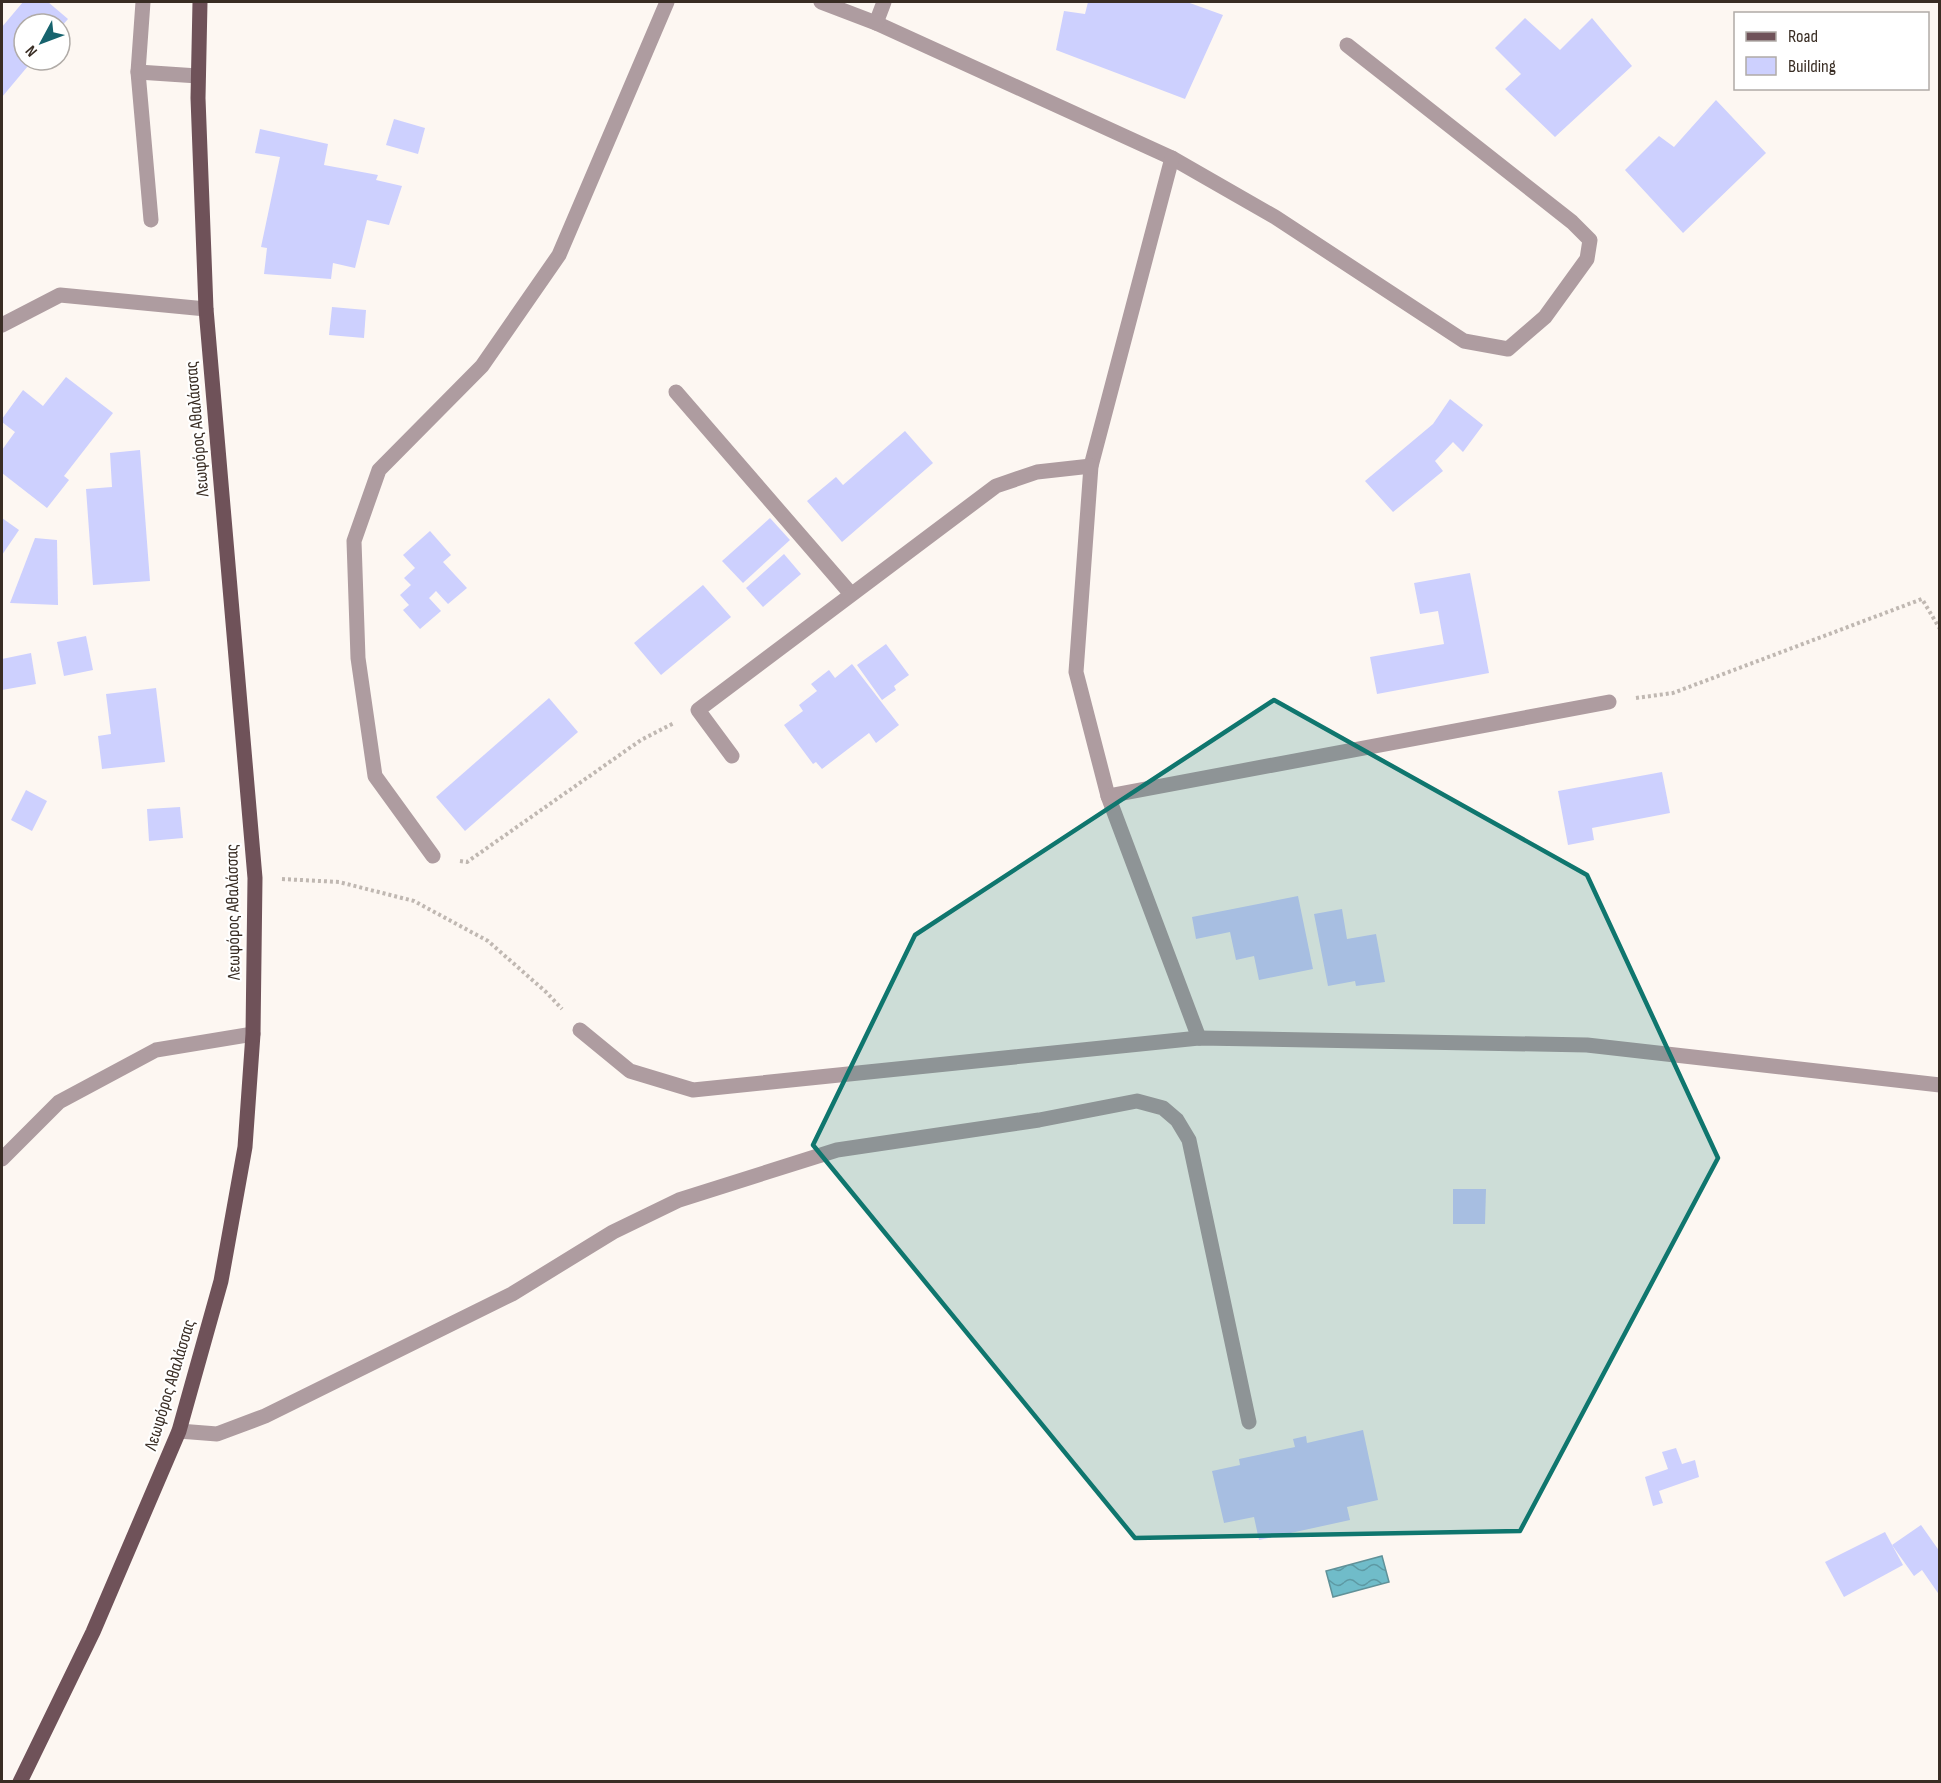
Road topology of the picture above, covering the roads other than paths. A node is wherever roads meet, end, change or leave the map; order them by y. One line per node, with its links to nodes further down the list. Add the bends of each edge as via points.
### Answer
1 (143, 2): 8 (street)
2 (200, 2): 9 (main road, Λεωφόρος Αθαλάσσας)
3 (667, 2): 20 (street, via 559,255 482,366 379,470 354,541 358,657 375,776)
4 (821, 2): 6 (street)
5 (884, 2): 6 (street)
6 (876, 23): 10 (street)
7 (1347, 45): 10 (street, via 1590,240 1587,259 1545,318 1508,349 1464,340 1275,217)
8 (138, 72): 9 (street); 11 (street)
9 (198, 76): 12 (main road, Λεωφόρος Αθαλάσσας)
10 (1172, 158): 15 (street)
11 (151, 220)
12 (206, 309): 13 (street, via 60,295); 22 (main road, Λεωφόρος Αθαλάσσας, via 255,878)
13 (2, 325)
14 (676, 392): 16 (street)
15 (1091, 466): 16 (street, via 1037,471 996,486); 19 (street, via 1076,672)
16 (851, 594): 18 (street, via 698,710)
17 (1609, 702): 19 (street)
18 (732, 756)
19 (1108, 796): 23 (street)
20 (434, 856)
21 (580, 1030): 23 (street, via 630,1071 693,1090)
22 (253, 1034): 25 (street, via 156,1050 59,1102); 27 (main road, Λεωφόρος Αθαλάσσας, via 245,1147 221,1281)
23 (1199, 1038): 24 (street, via 1587,1045)
24 (1940, 1084)
25 (2, 1159)
26 (1249, 1422): 27 (street, via 1189,1140 1177,1120 1163,1108 1137,1101 837,1150 679,1200 613,1232 513,1294 266,1416 217,1434)
27 (179, 1431): 28 (main road, Λεωφόρος Αθαλάσσας, via 93,1632)
28 (20, 1782)

